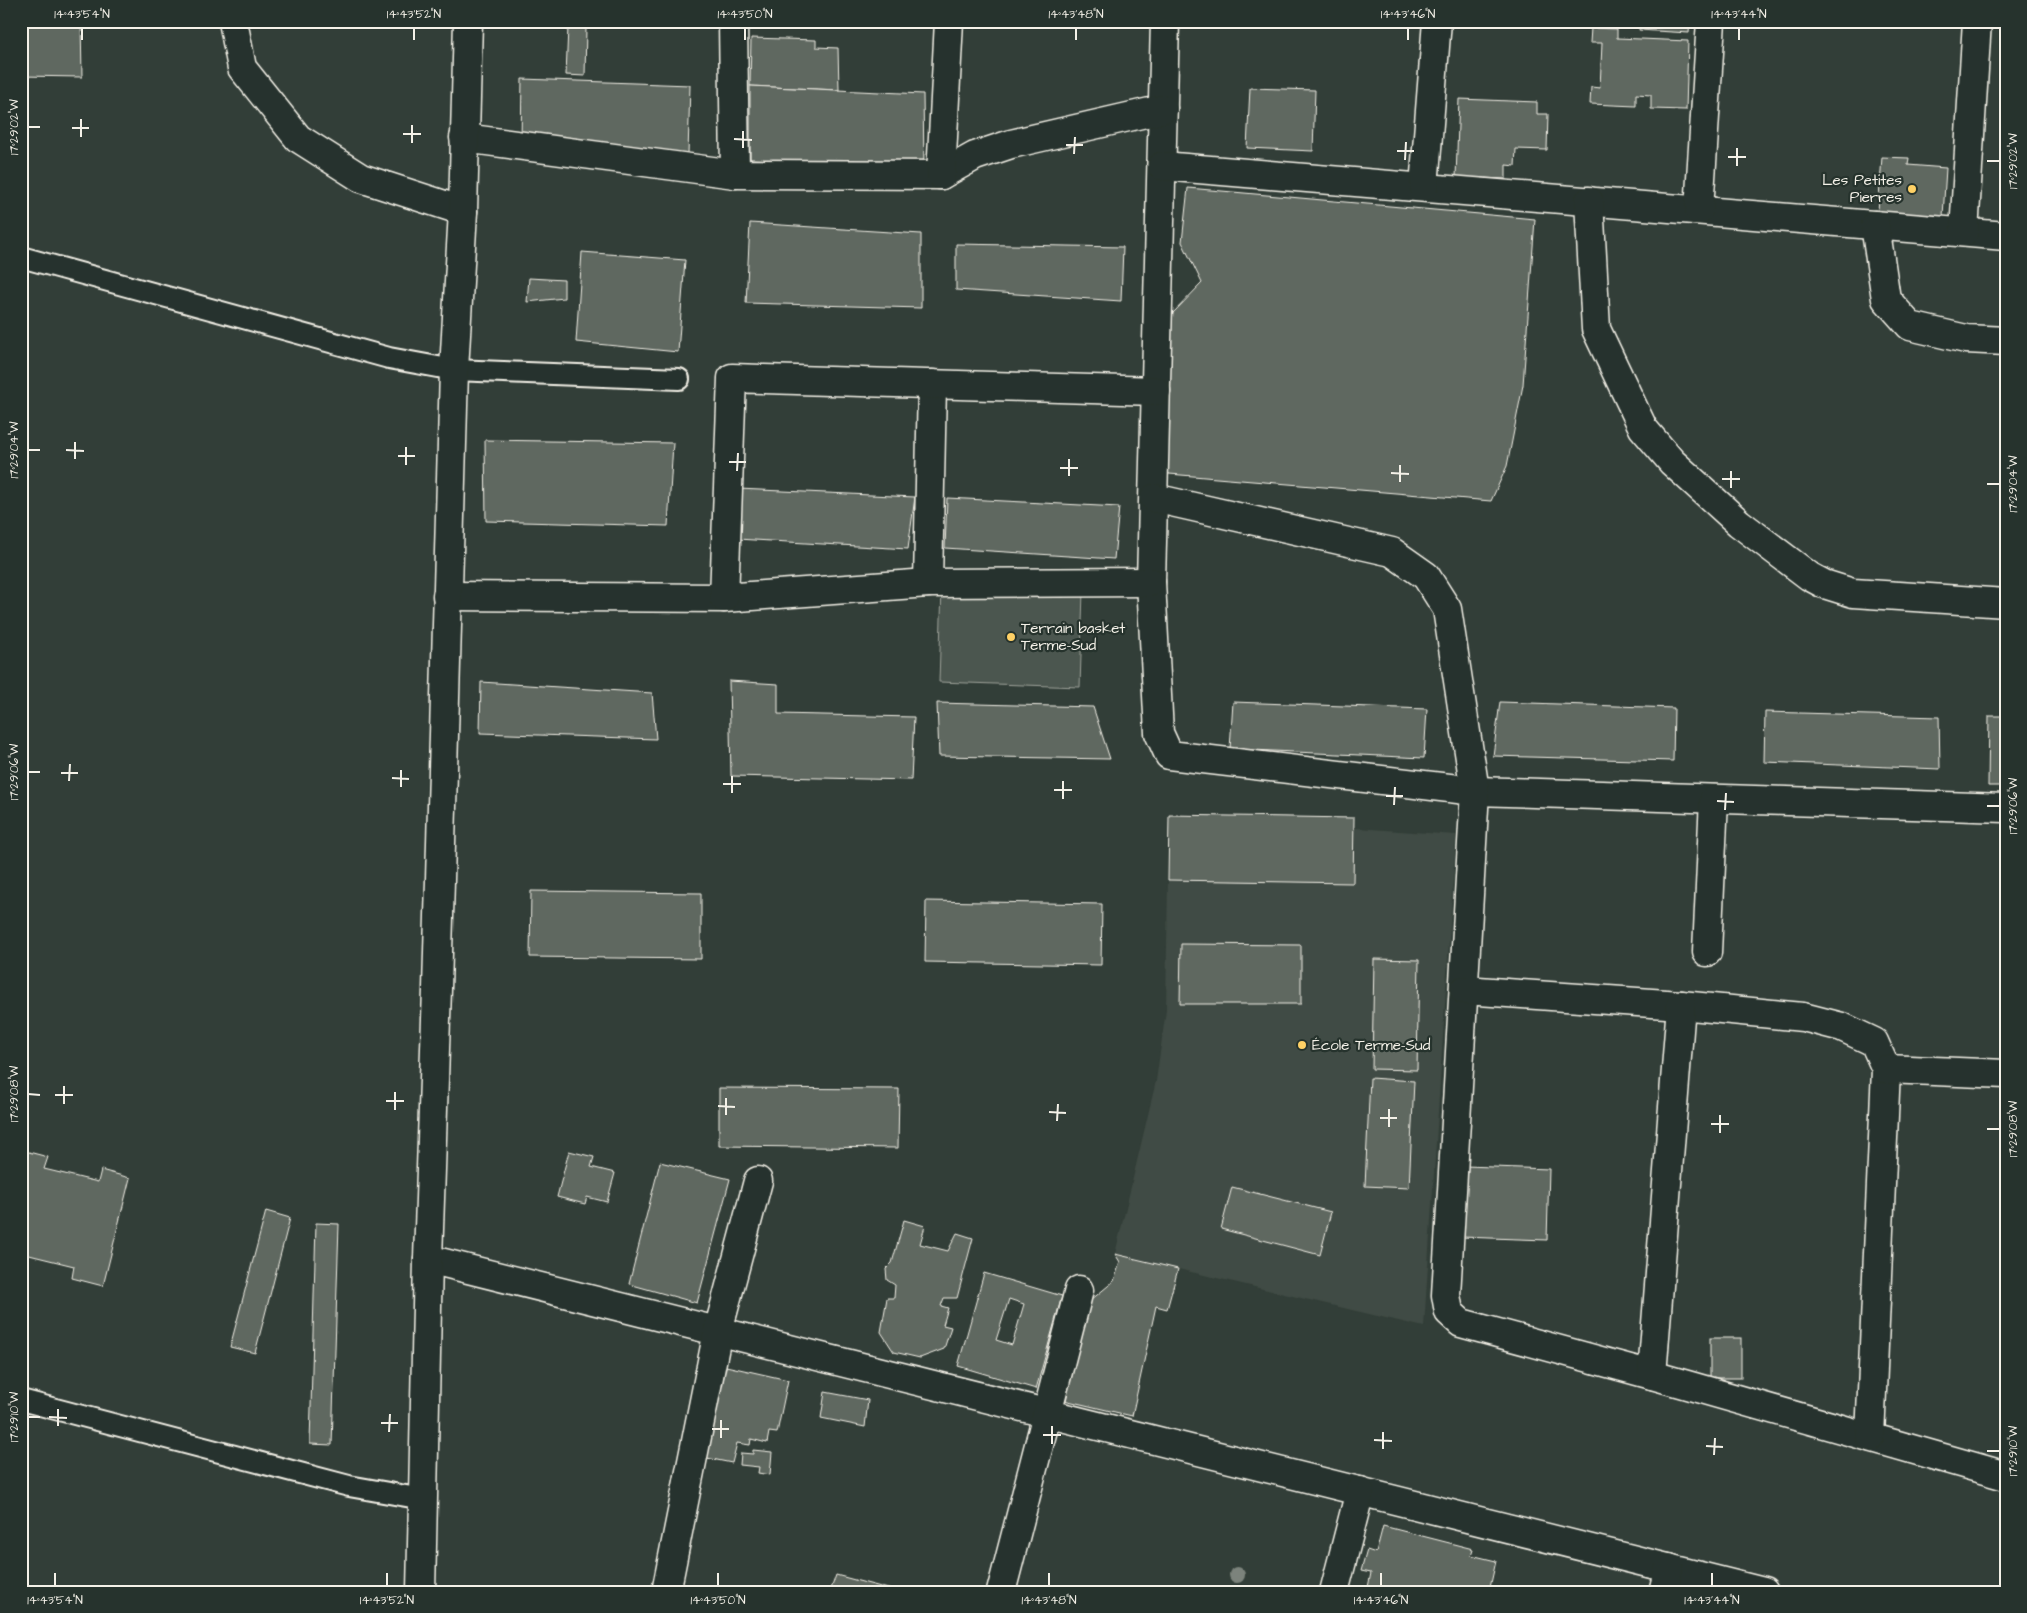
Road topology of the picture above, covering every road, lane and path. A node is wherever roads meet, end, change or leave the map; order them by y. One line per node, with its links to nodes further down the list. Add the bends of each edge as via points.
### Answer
1 (233, 21): 17 (street, via 242,68 298,138 361,178)
2 (468, 21): 10 (street)
3 (733, 21): 12 (street)
4 (949, 21): 13 (street)
5 (1165, 21): 9 (street)
6 (1437, 21): 14 (street)
7 (1711, 21): 16 (street)
8 (1976, 21): 19 (street)
9 (1163, 109): 11 (street); 13 (street, via 1011,144 975,156)
10 (464, 138): 12 (street); 17 (street)
11 (1162, 166): 14 (street); 26 (street)
12 (734, 174): 13 (street)
13 (942, 175)
14 (1424, 188): 15 (street)
15 (1589, 201): 16 (street); 32 (street, via 1596,329 1643,428 1672,462 1739,523 1824,584 1853,593)
16 (1699, 210): 18 (street)
17 (462, 211): 23 (street)
18 (1875, 225): 19 (street); 22 (street, via 1886,299 1910,326 1966,339)
19 (1964, 232): 20 (street)
20 (2006, 236)
21 (21, 257): 23 (lane, via 389,358)
22 (2006, 341)
23 (454, 370): 24 (lane); 30 (street)
24 (679, 379)
25 (932, 384): 26 (street); 29 (street); 31 (street, via 732,378)
26 (1156, 391): 27 (street)
27 (1154, 498): 28 (street); 33 (street, via 1392,552 1426,576 1447,609)
28 (1152, 582): 29 (street); 33 (street, via 1159,732 1169,755)
29 (928, 583): 31 (street)
30 (448, 596): 31 (street); 42 (street)
31 (724, 598)
32 (2006, 604)
33 (1475, 791): 34 (street); 37 (street)
34 (1714, 798): 35 (street); 36 (street)
35 (2006, 808)
36 (1707, 952)
37 (1464, 990): 38 (street); 45 (street, via 1446,1295 1450,1312 1461,1324)
38 (1681, 1005): 39 (street, via 1803,1017 1842,1026 1874,1042); 45 (street)
39 (1886, 1068): 40 (street); 48 (street)
40 (2006, 1074)
41 (758, 1181): 44 (street)
42 (428, 1259): 44 (street); 51 (street)
43 (1080, 1290): 47 (street)
44 (718, 1331): 47 (street); 54 (street)
45 (1652, 1375): 48 (street)
46 (21, 1400): 51 (lane, via 349,1486)
47 (1047, 1413): 50 (street); 55 (street)
48 (1870, 1437): 49 (street)
49 (2006, 1476)
50 (1360, 1491): 52 (street); 56 (street)
51 (423, 1499): 53 (street)
52 (1666, 1580): 57 (street)
53 (421, 1592)
54 (666, 1592)
55 (1001, 1592)
56 (1334, 1592)
57 (1764, 1592)

